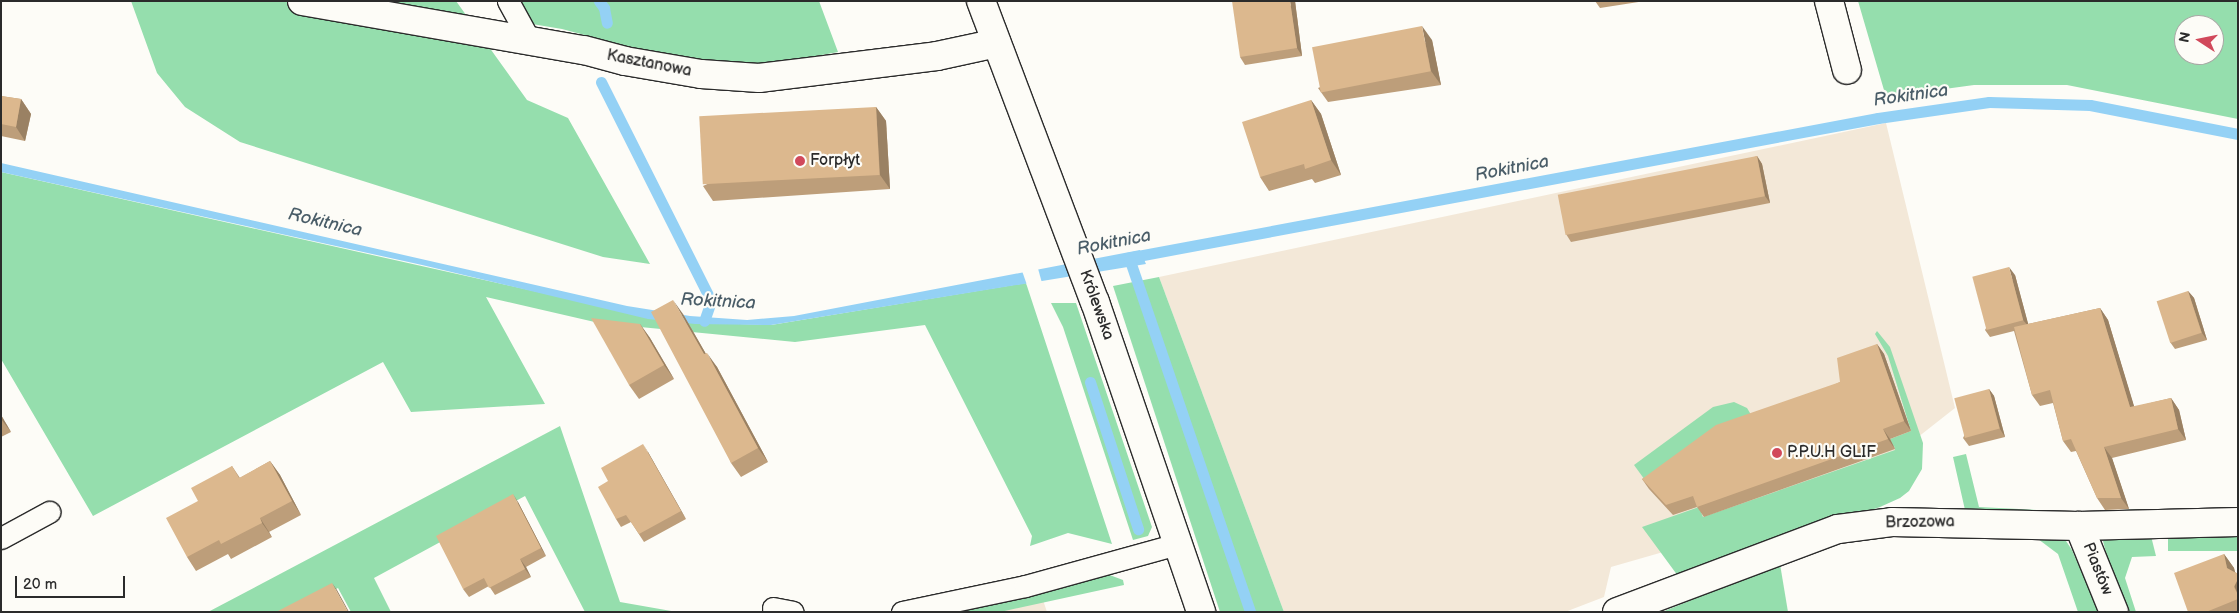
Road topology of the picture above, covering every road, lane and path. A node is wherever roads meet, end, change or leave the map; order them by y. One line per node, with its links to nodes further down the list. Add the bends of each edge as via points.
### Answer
1 (302, 1): 5 (street, Kasztanowa)
2 (508, 1): 5 (lane)
3 (981, 1): 6 (street, Królewska)
4 (1829, 1): 7 (street)
5 (530, 41): 6 (street, Kasztanowa, via 654,66 760,78 937,56)
6 (998, 43): 12 (street, Królewska, via 1095,302)
7 (1847, 70)
8 (49, 512): 11 (lane)
9 (2238, 522): 10 (street, Brzozowa)
10 (2080, 526): 15 (street, Brzozowa, via 1938,521 1892,522 1838,529); 16 (street, Piastów)
11 (1, 538)
12 (1178, 544): 13 (lane, via 1009,590); 14 (street, Królewska)
13 (902, 612)
14 (1201, 612)
15 (1617, 612)
16 (2114, 612)

